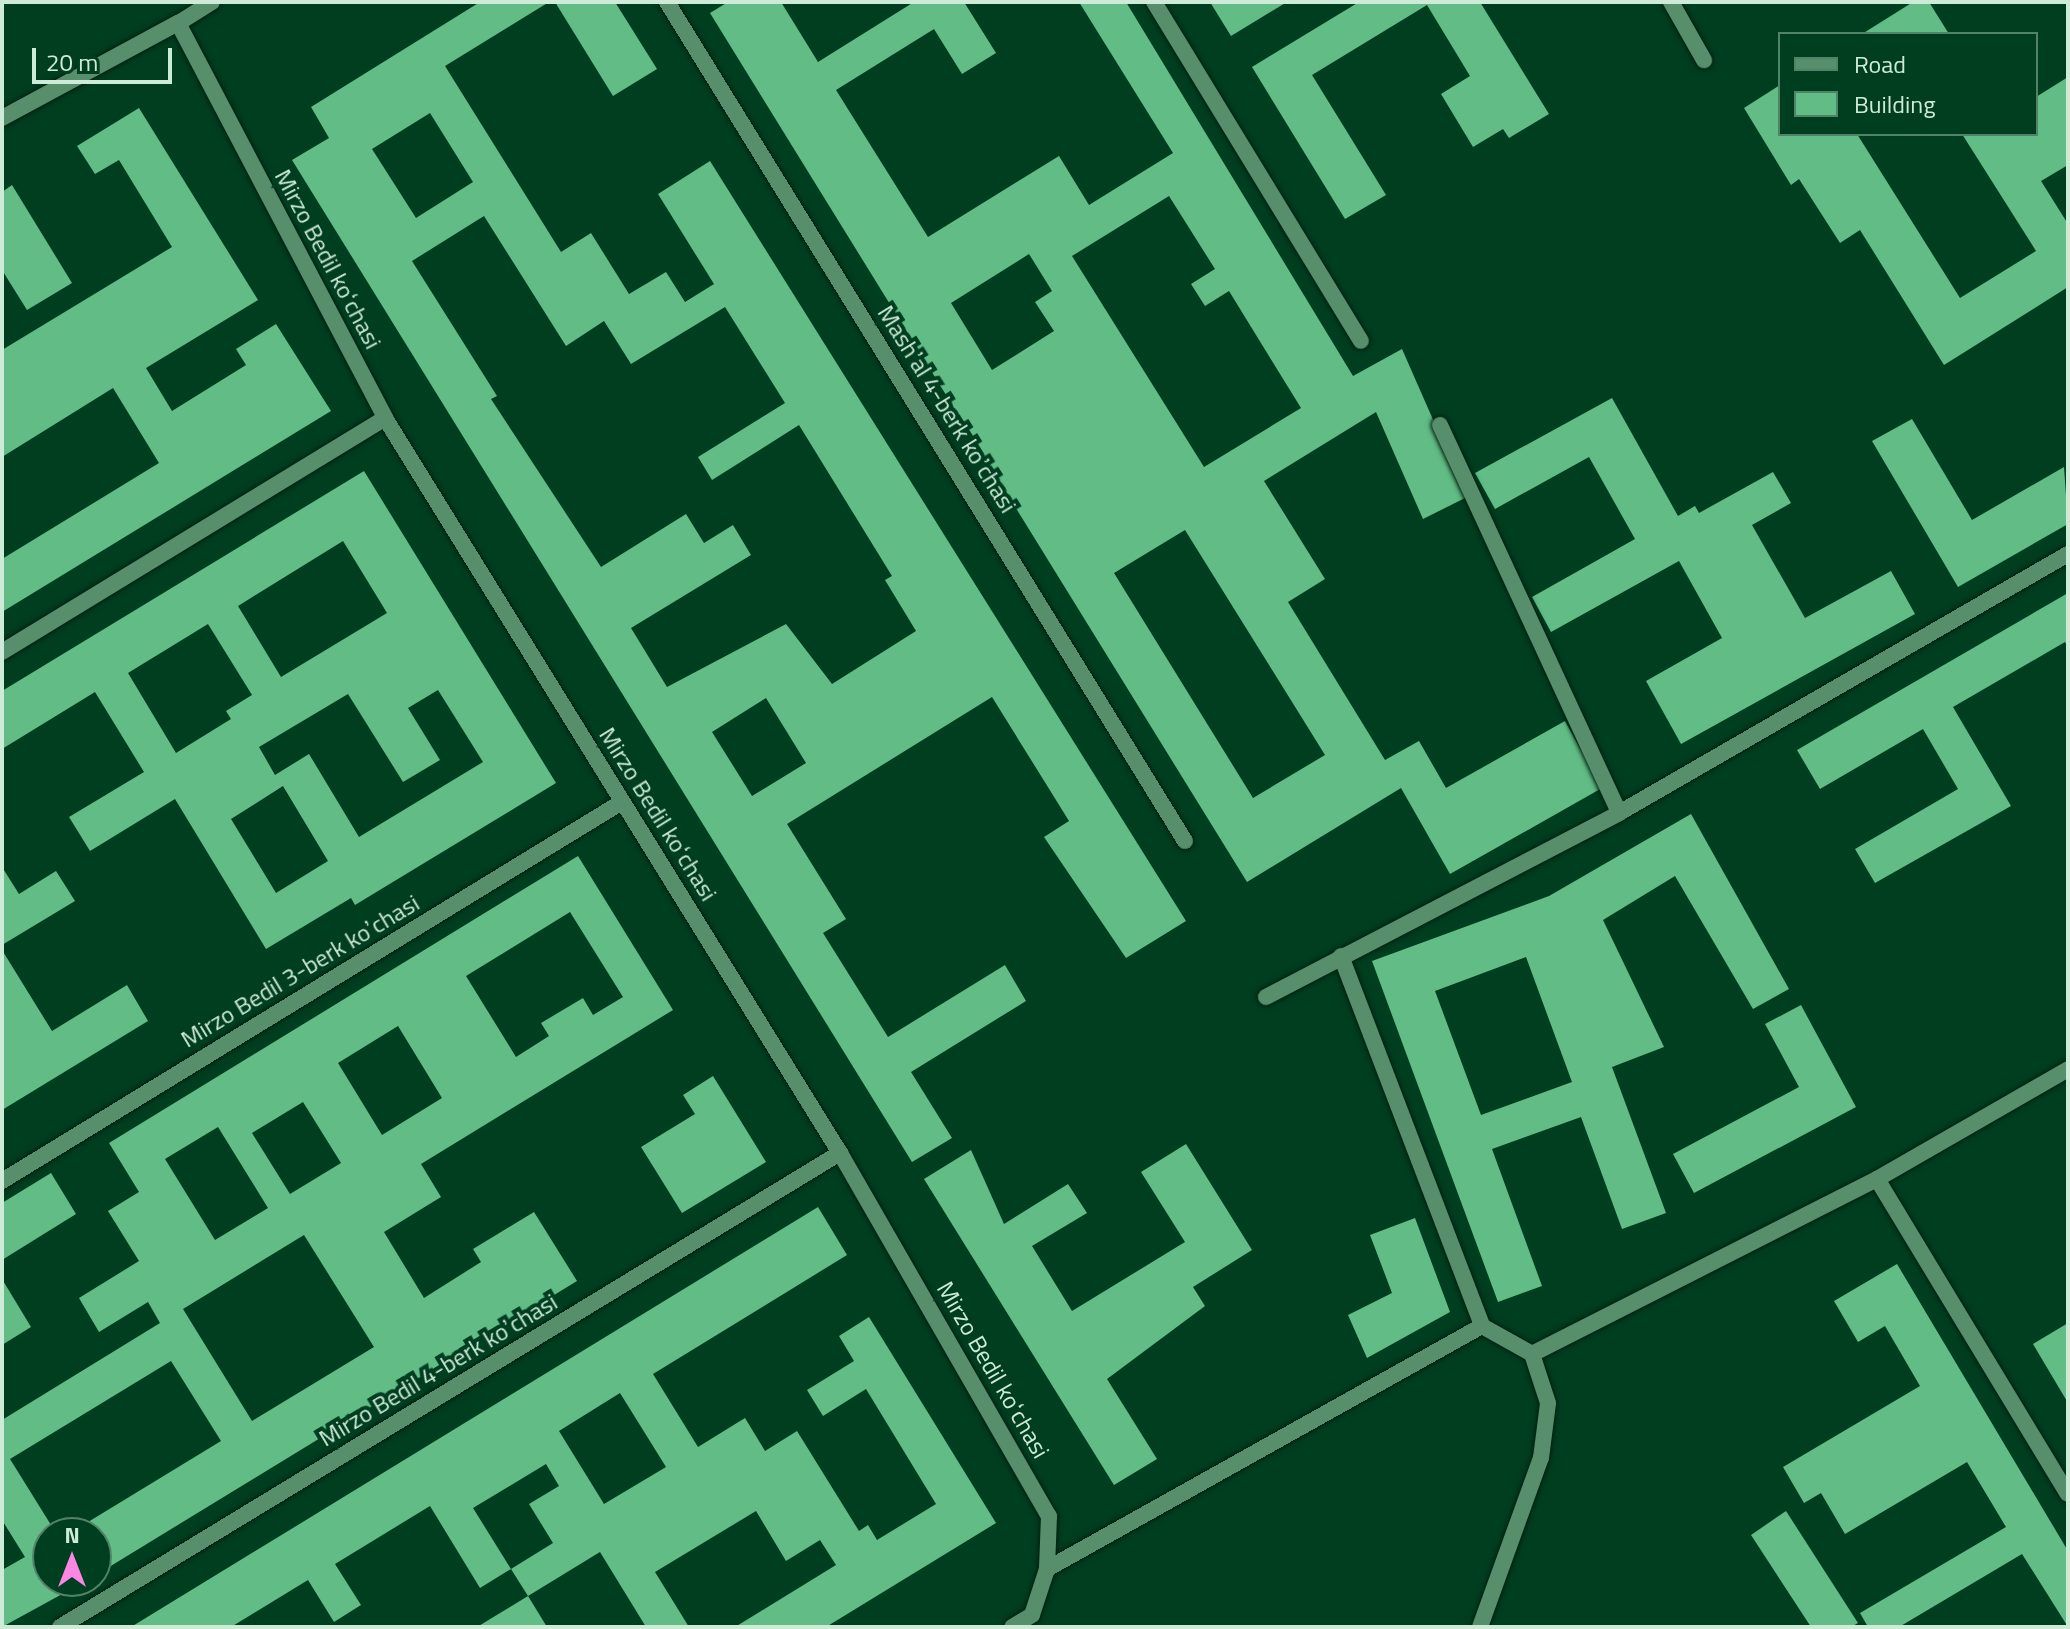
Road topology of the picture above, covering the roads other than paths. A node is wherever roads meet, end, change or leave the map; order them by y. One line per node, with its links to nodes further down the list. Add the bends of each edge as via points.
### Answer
1 (212, 2): 5 (street)
2 (667, 2): 15 (street, Mashʼal 4-berk koʼchasi)
3 (1154, 2): 8 (street)
4 (1671, 2): 6 (street)
5 (178, 23): 7 (street); 9 (street, Mirzo Bedil koʻchasi)
6 (1704, 60)
7 (2, 118)
8 (1361, 341)
9 (385, 418): 12 (street); 13 (street, Mirzo Bedil koʻchasi)
10 (1440, 425): 14 (street)
11 (2068, 554): 14 (street)
12 (2, 652)
13 (622, 802): 19 (street, Mirzo Bedil koʻchasi); 21 (street, Mirzo Bedil 3-berk koʼchasi)
14 (1619, 813): 16 (street)
15 (1185, 841)
16 (1341, 956): 17 (street); 22 (street)
17 (1266, 997)
18 (2068, 1069): 20 (street)
19 (840, 1153): 25 (street, Mirzo Bedil koʻchasi, via 1049,1516); 26 (street, Mirzo Bedil 4-berk koʼchasi)
20 (1877, 1179): 23 (street); 24 (street)
21 (2, 1181)
22 (1482, 1326): 23 (street); 25 (street)
23 (1532, 1354): 28 (street, via 1548,1403 1541,1458)
24 (2068, 1494)
25 (1047, 1569): 27 (street, Mirzo Bedil koʻchasi, via 1032,1615)
26 (60, 1627)
27 (1012, 1627)
28 (1480, 1627)

